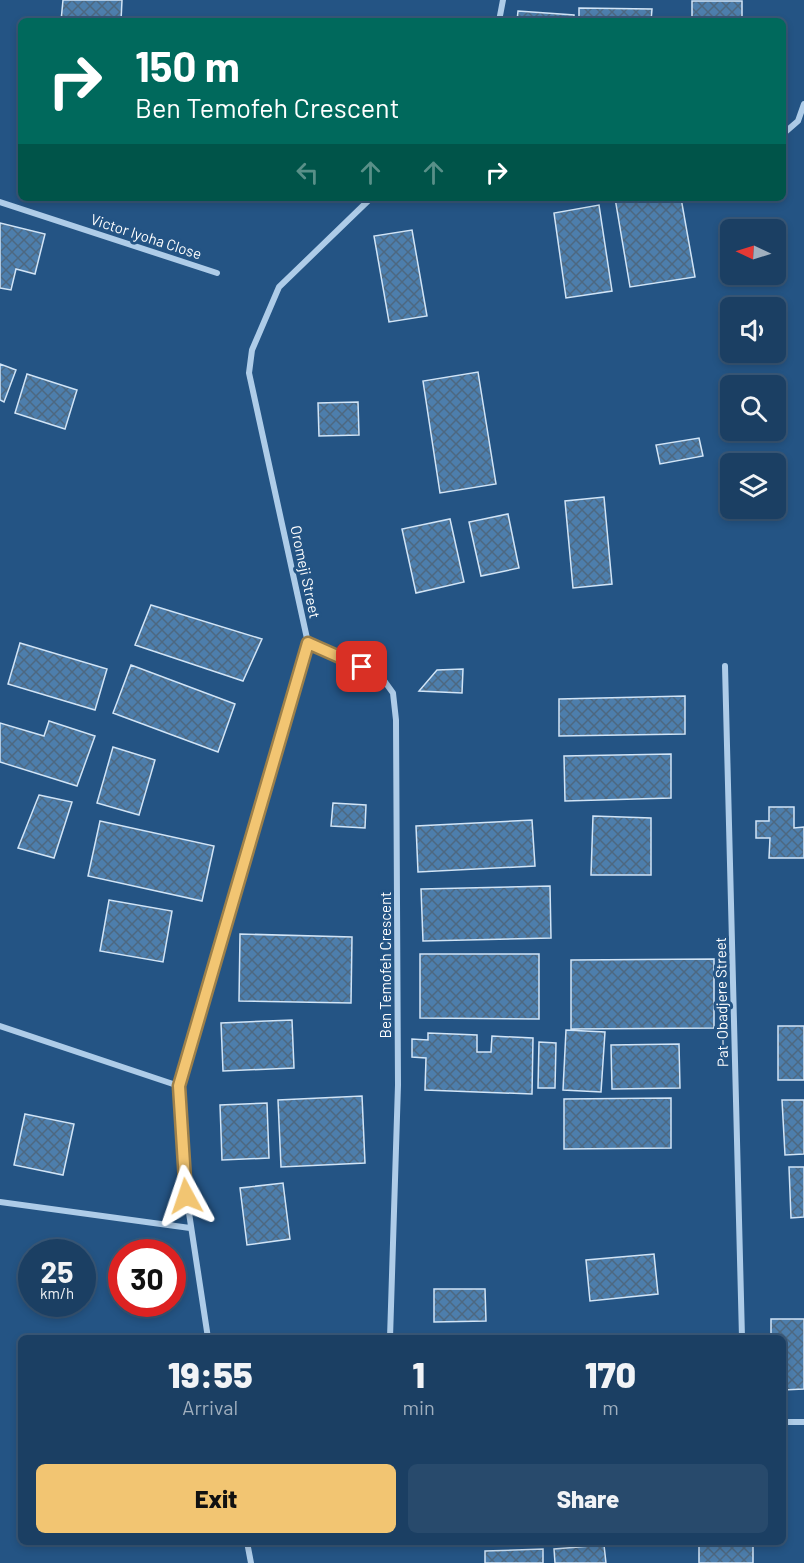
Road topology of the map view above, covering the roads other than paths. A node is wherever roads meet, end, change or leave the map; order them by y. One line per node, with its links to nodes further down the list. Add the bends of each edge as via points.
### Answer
1 (503, 0): 2 (street)
2 (500, 18)
3 (804, 104): 4 (street, via 798,121)
4 (786, 131)
5 (367, 201): 8 (street, Oromeji Street, via 279,287 252,350 249,373)
6 (0, 202): 7 (street, Victor Iyoha Close)
7 (217, 273)
8 (308, 643): 11 (street, Oromeji Street); 15 (street, Ben Temofeh Crescent, via 380,675 393,693 398,1085)
9 (725, 666): 16 (street, Pat-Obadjere Street)
10 (0, 1026): 11 (street)
11 (179, 1086): 13 (street, Oromeji Street)
12 (0, 1202): 13 (street)
13 (190, 1228): 14 (street, Oromeji Street)
14 (208, 1335)
15 (390, 1335)
16 (742, 1335)
17 (786, 1422): 18 (street)
18 (804, 1422)
19 (248, 1545): 20 (street)
20 (251, 1563)

